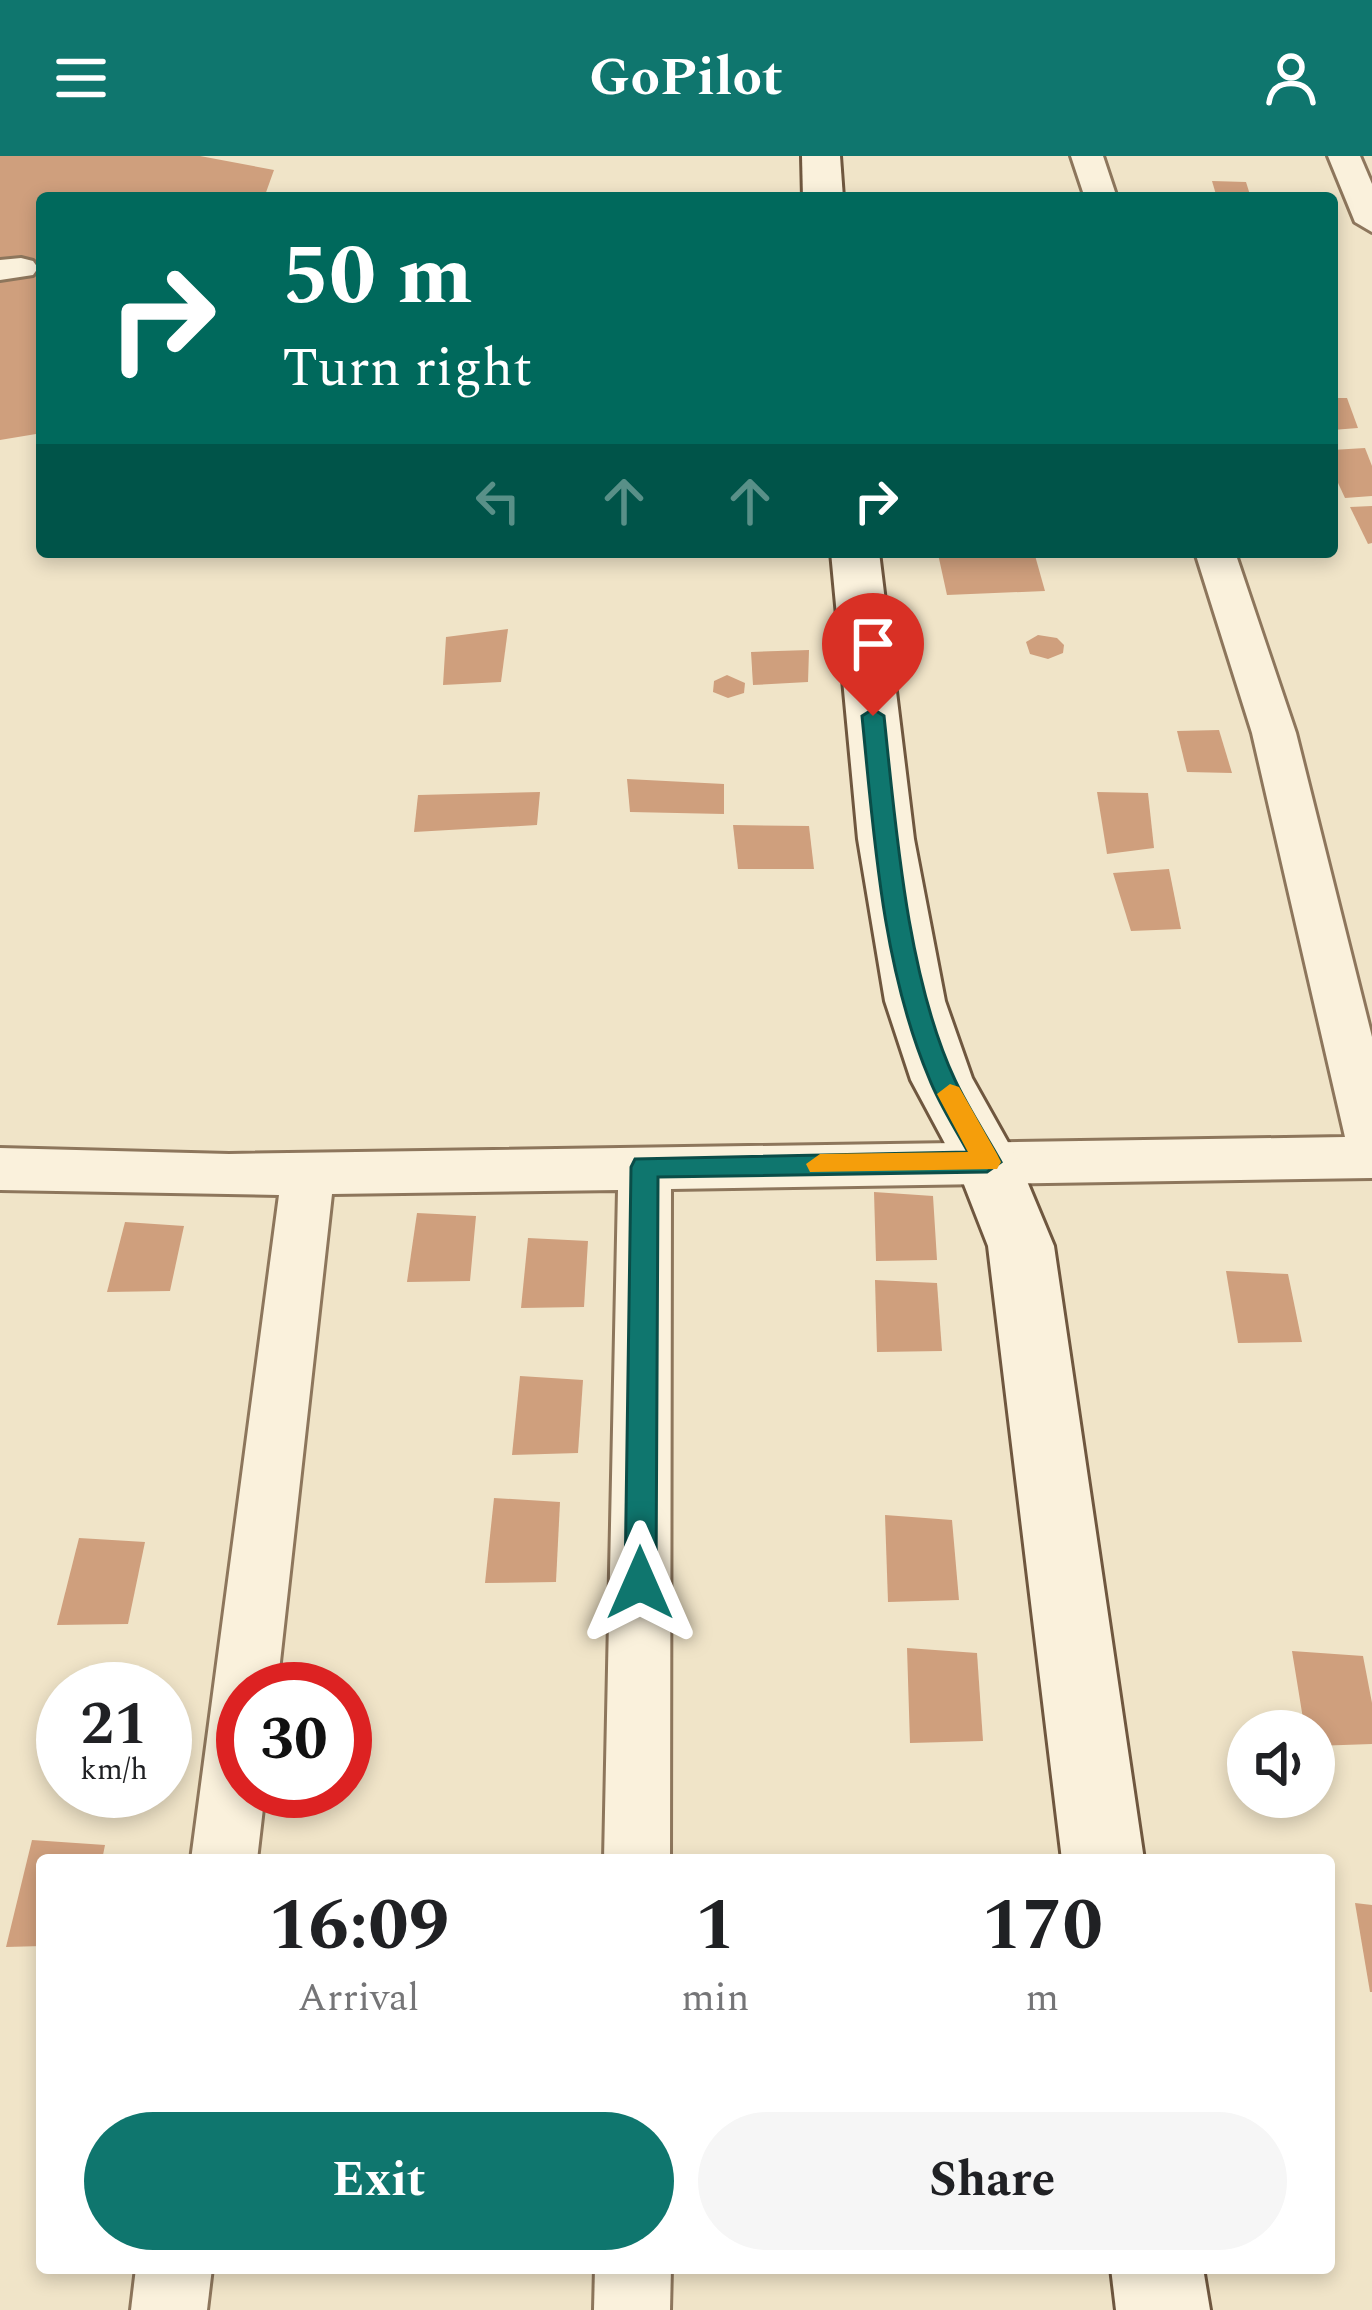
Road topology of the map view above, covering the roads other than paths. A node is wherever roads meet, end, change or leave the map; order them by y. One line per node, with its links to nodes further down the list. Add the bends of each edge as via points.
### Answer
1 (821, 156): 4 (street)
2 (1087, 156): 5 (street)
3 (1344, 156): 6 (street)
4 (823, 192)
5 (1099, 192)
6 (1372, 222)
7 (857, 558): 11 (street, via 886,838 915,1001 942,1080)
8 (1217, 558): 9 (street, via 1274,733)
9 (1372, 1141)
10 (1372, 1157): 11 (street)
11 (987, 1162): 12 (street); 19 (street, via 1021,1246)
12 (644, 1167): 14 (street); 18 (street)
13 (0, 1169): 14 (street)
14 (308, 1174): 15 (street)
15 (248, 1662)
16 (229, 1818): 17 (street)
17 (225, 1854)
18 (637, 1854)
19 (1101, 1854)
20 (173, 2274): 23 (street)
21 (633, 2274): 24 (street)
22 (1158, 2274): 25 (street)
23 (169, 2310)
24 (632, 2310)
25 (1163, 2310)

